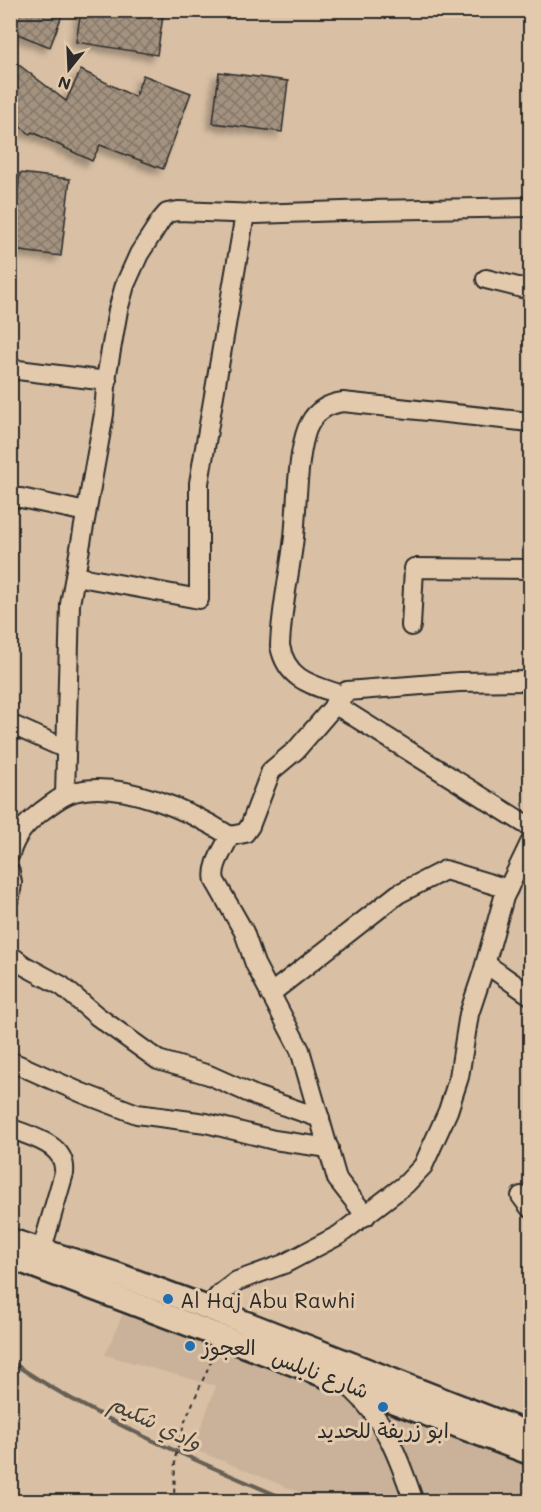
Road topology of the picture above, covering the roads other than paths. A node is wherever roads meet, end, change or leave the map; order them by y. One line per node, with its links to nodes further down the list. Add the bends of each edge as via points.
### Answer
1 (531, 207): 2 (street)
2 (245, 214): 6 (street, via 178,211 167,213 161,220 124,285); 11 (street, via 199,483 200,599)
3 (486, 279): 4 (street)
4 (531, 290)
5 (10, 369): 6 (street)
6 (106, 381): 9 (street, via 104,414)
7 (531, 422): 14 (street, via 343,402 327,406 315,415 304,438 280,646 295,675)
8 (10, 498): 9 (street)
9 (86, 512): 11 (street)
10 (531, 569): 12 (street, via 414,568)
11 (75, 576): 16 (street, via 68,627)
12 (411, 626)
13 (531, 681): 14 (street, via 353,689)
14 (338, 699): 18 (street); 19 (street, via 296,750 271,771 245,833)
15 (10, 724): 16 (street)
16 (66, 749): 17 (street)
17 (65, 795): 19 (street, via 92,790 147,798 185,811); 21 (street, via 22,828)
18 (531, 827)
19 (230, 836): 27 (street, via 215,866 214,881 243,932)
20 (531, 843): 23 (street)
21 (10, 854)
22 (10, 872): 24 (street)
23 (508, 889): 26 (street); 27 (street, via 445,870 398,894)
24 (10, 897)
25 (10, 955): 30 (street, via 62,986 158,1060 209,1075)
26 (486, 964): 28 (street); 33 (street, via 469,1014 459,1077 436,1142 423,1166 406,1184)
27 (270, 994): 30 (street, via 300,1050)
28 (531, 995)
29 (10, 1061): 32 (street, via 137,1114 206,1123 274,1140)
30 (320, 1118): 32 (street)
31 (10, 1128): 35 (street, via 48,1144 63,1160 64,1173)
32 (329, 1148): 33 (street, via 337,1179)
33 (366, 1216): 37 (street, via 307,1253 237,1281)
34 (10, 1240): 35 (main road, شارع نابلس)
35 (42, 1249): 37 (main road, شارع نابلس)
36 (10, 1257): 38 (main road, شارع نابلس)
37 (208, 1308): 40 (main road, شارع نابلس)
38 (345, 1382): 39 (main road, شارع نابلس); 41 (street, via 374,1412)
39 (391, 1400): 41 (street); 42 (main road, شارع نابلس)
40 (531, 1434)
41 (398, 1453): 43 (street)
42 (531, 1453)
43 (414, 1502)

